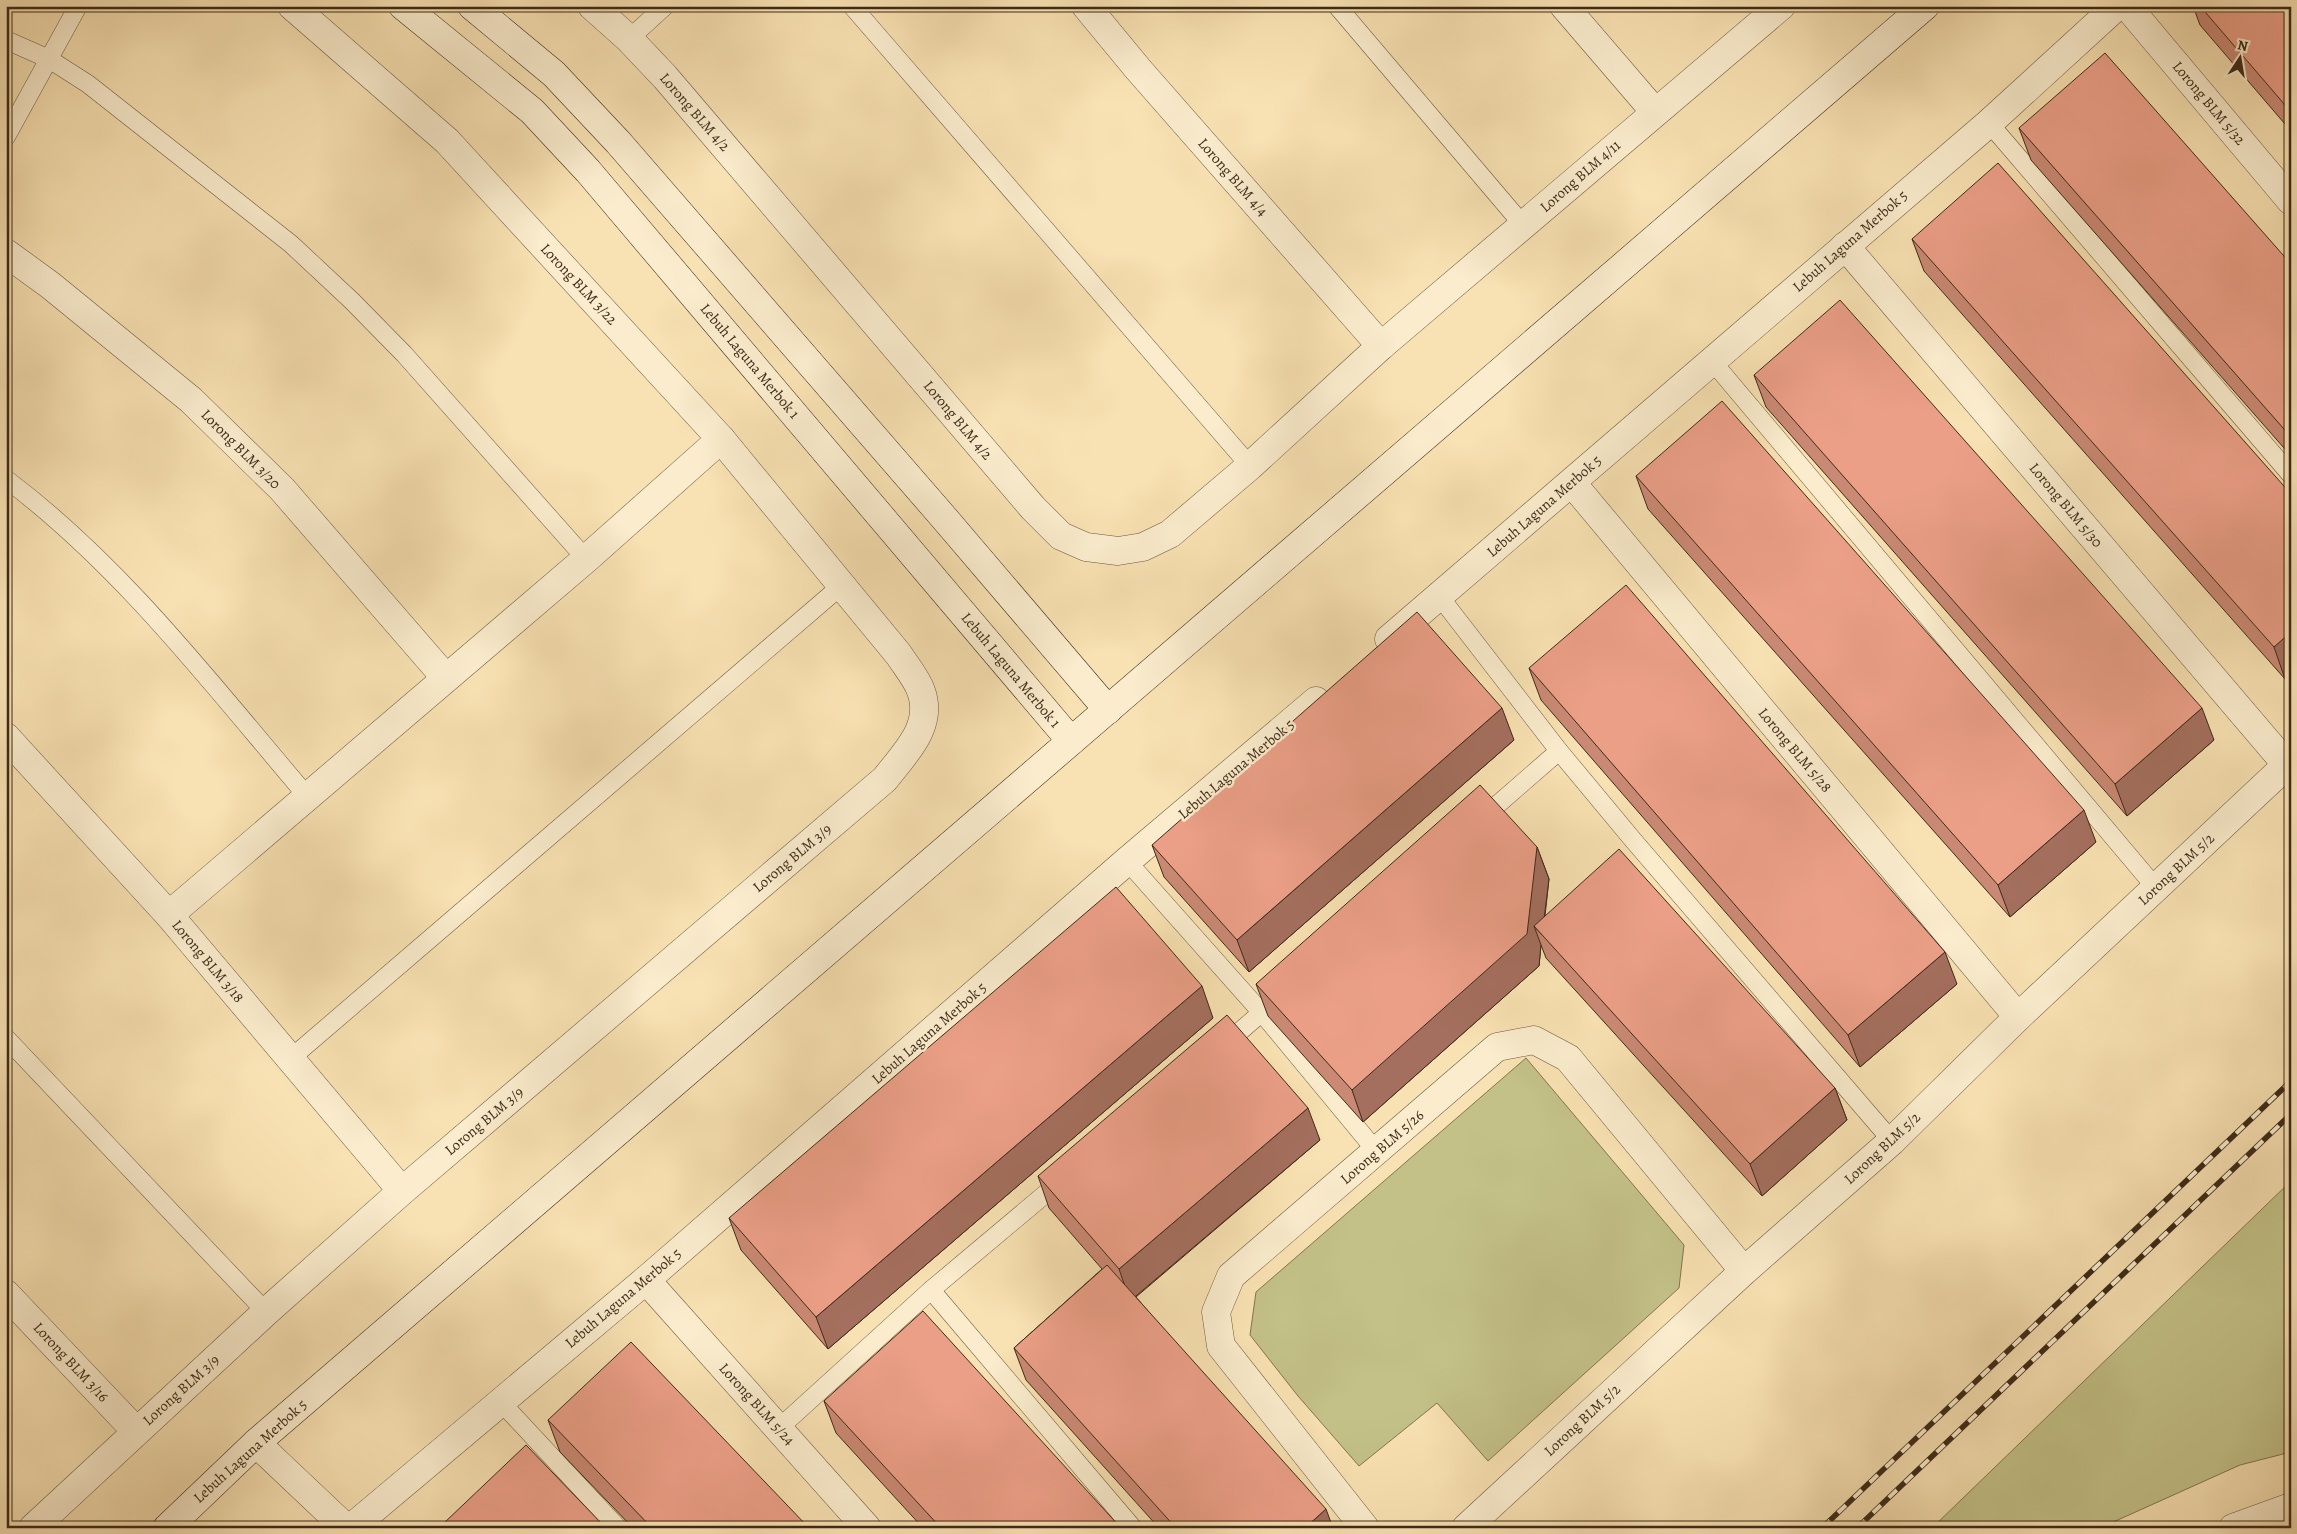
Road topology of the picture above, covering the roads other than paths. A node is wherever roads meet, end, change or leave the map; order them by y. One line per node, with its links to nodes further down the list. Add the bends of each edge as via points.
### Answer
1 (78, 6): 17 (lane)
2 (292, 6): 27 (street, Lorong BLM 3/22, via 447,141)
3 (403, 6): 41 (street, Lebuh Laguna Merbok 1, via 532,111 588,171)
4 (472, 6): 38 (street, via 554,74 618,142)
5 (592, 6): 15 (street, Lorong BLM 4/2)
6 (665, 6): 15 (lane)
7 (852, 6): 28 (lane)
8 (1086, 6): 25 (street, Lorong BLM 4/4)
9 (1337, 6): 22 (lane)
10 (1564, 6): 18 (street)
11 (1781, 6): 18 (street, Lorong BLM 4/11)
12 (1924, 6): 38 (street, Lebuh Laguna Merbok 5)
13 (2117, 6): 19 (street, Lebuh Laguna Merbok 5)
14 (2127, 6): 21 (street, Lorong BLM 5/32)
15 (629, 38): 28 (street, Lorong BLM 4/2, via 1033,508 1062,536 1086,547 1118,551 1143,546 1170,534)
16 (6, 40): 17 (lane)
17 (49, 59): 20 (lane); 32 (lane, via 88,84 291,244 404,354)
18 (1654, 112): 22 (street, Lorong BLM 4/11)
19 (1989, 123): 23 (street, Lebuh Laguna Merbok 5); 29 (lane)
20 (6, 137)
21 (2291, 201)
22 (1523, 225): 25 (street, Lorong BLM 4/11)
23 (1845, 246): 26 (street, Lebuh Laguna Merbok 5); 43 (street, Lorong BLM 5/30)
24 (6, 253): 36 (street, Lorong BLM 3/20, via 191,400 282,489)
25 (1381, 346): 28 (street, Lorong BLM 4/2)
26 (1712, 361): 31 (street, Lebuh Laguna Merbok 5); 47 (lane)
27 (721, 439): 32 (street); 33 (street, Lorong BLM 3/22)
28 (1250, 466)
29 (2291, 475)
30 (6, 479): 44 (lane, via 112,572)
31 (1572, 483): 34 (street, Lebuh Laguna Merbok 5); 51 (street, Lorong BLM 5/28)
32 (586, 559): 36 (street)
33 (841, 586): 39 (street, Lorong BLM 3/22, via 899,655 921,690); 54 (lane)
34 (1440, 597): 35 (street, Lebuh Laguna Merbok 5); 42 (lane)
35 (1371, 655)
36 (445, 677): 44 (street)
37 (1333, 687): 46 (street, Lebuh Laguna Merbok 5)
38 (1108, 710): 41 (street, Lebuh Laguna Merbok 5)
39 (926, 711): 58 (street, Lorong BLM 3/9, via 916,740 885,779)
40 (6, 737): 48 (street, Lorong BLM 3/18)
41 (1071, 741): 67 (street, Lebuh Laguna Merbok 5)
42 (1559, 751): 45 (lane); 55 (lane)
43 (2289, 763): 47 (street, Lorong BLM 5/2)
44 (307, 796): 48 (street)
45 (1470, 829)
46 (1127, 861): 50 (lane); 60 (street, Lebuh Laguna Merbok 5)
47 (2156, 888): 51 (street, Lorong BLM 5/2)
48 (169, 914): 54 (street, Lorong BLM 3/18)
49 (1292, 987): 50 (lane)
50 (1262, 1013): 53 (lane); 56 (lane)
51 (2018, 1017): 55 (street, Lorong BLM 5/2)
52 (6, 1038): 63 (lane)
53 (1209, 1057)
54 (290, 1059): 58 (street, Lorong BLM 3/18)
55 (1892, 1141): 59 (street, Lorong BLM 5/2)
56 (1377, 1152): 59 (street, Lorong BLM 5/26, via 1497,1047 1534,1040 1568,1058); 76 (street, Lorong BLM 5/26, via 1231,1276 1216,1312 1221,1346)
57 (1074, 1170): 61 (lane)
58 (402, 1191): 63 (street, Lorong BLM 3/9)
59 (1744, 1271): 77 (street, Lorong BLM 5/2)
60 (646, 1280): 64 (street, Lebuh Laguna Merbok 5); 65 (street, Lorong BLM 5/24)
61 (931, 1290): 65 (lane); 75 (lane)
62 (9, 1303): 66 (street, Lorong BLM 3/16)
63 (266, 1312): 66 (street, Lorong BLM 3/9)
64 (500, 1401): 72 (street, Lebuh Laguna Merbok 5); 73 (lane)
65 (778, 1429): 74 (street, Lorong BLM 5/24)
66 (136, 1431): 69 (street, Lorong BLM 3/9)
67 (256, 1443): 70 (street, Lebuh Laguna Merbok 5); 71 (street)
68 (2291, 1507): 78 (street)
69 (33, 1528)
70 (167, 1528)
71 (346, 1528)
72 (351, 1528)
73 (618, 1528)
74 (868, 1528)
75 (1133, 1528)
76 (1365, 1528)
77 (1466, 1528)
78 (2233, 1528)

